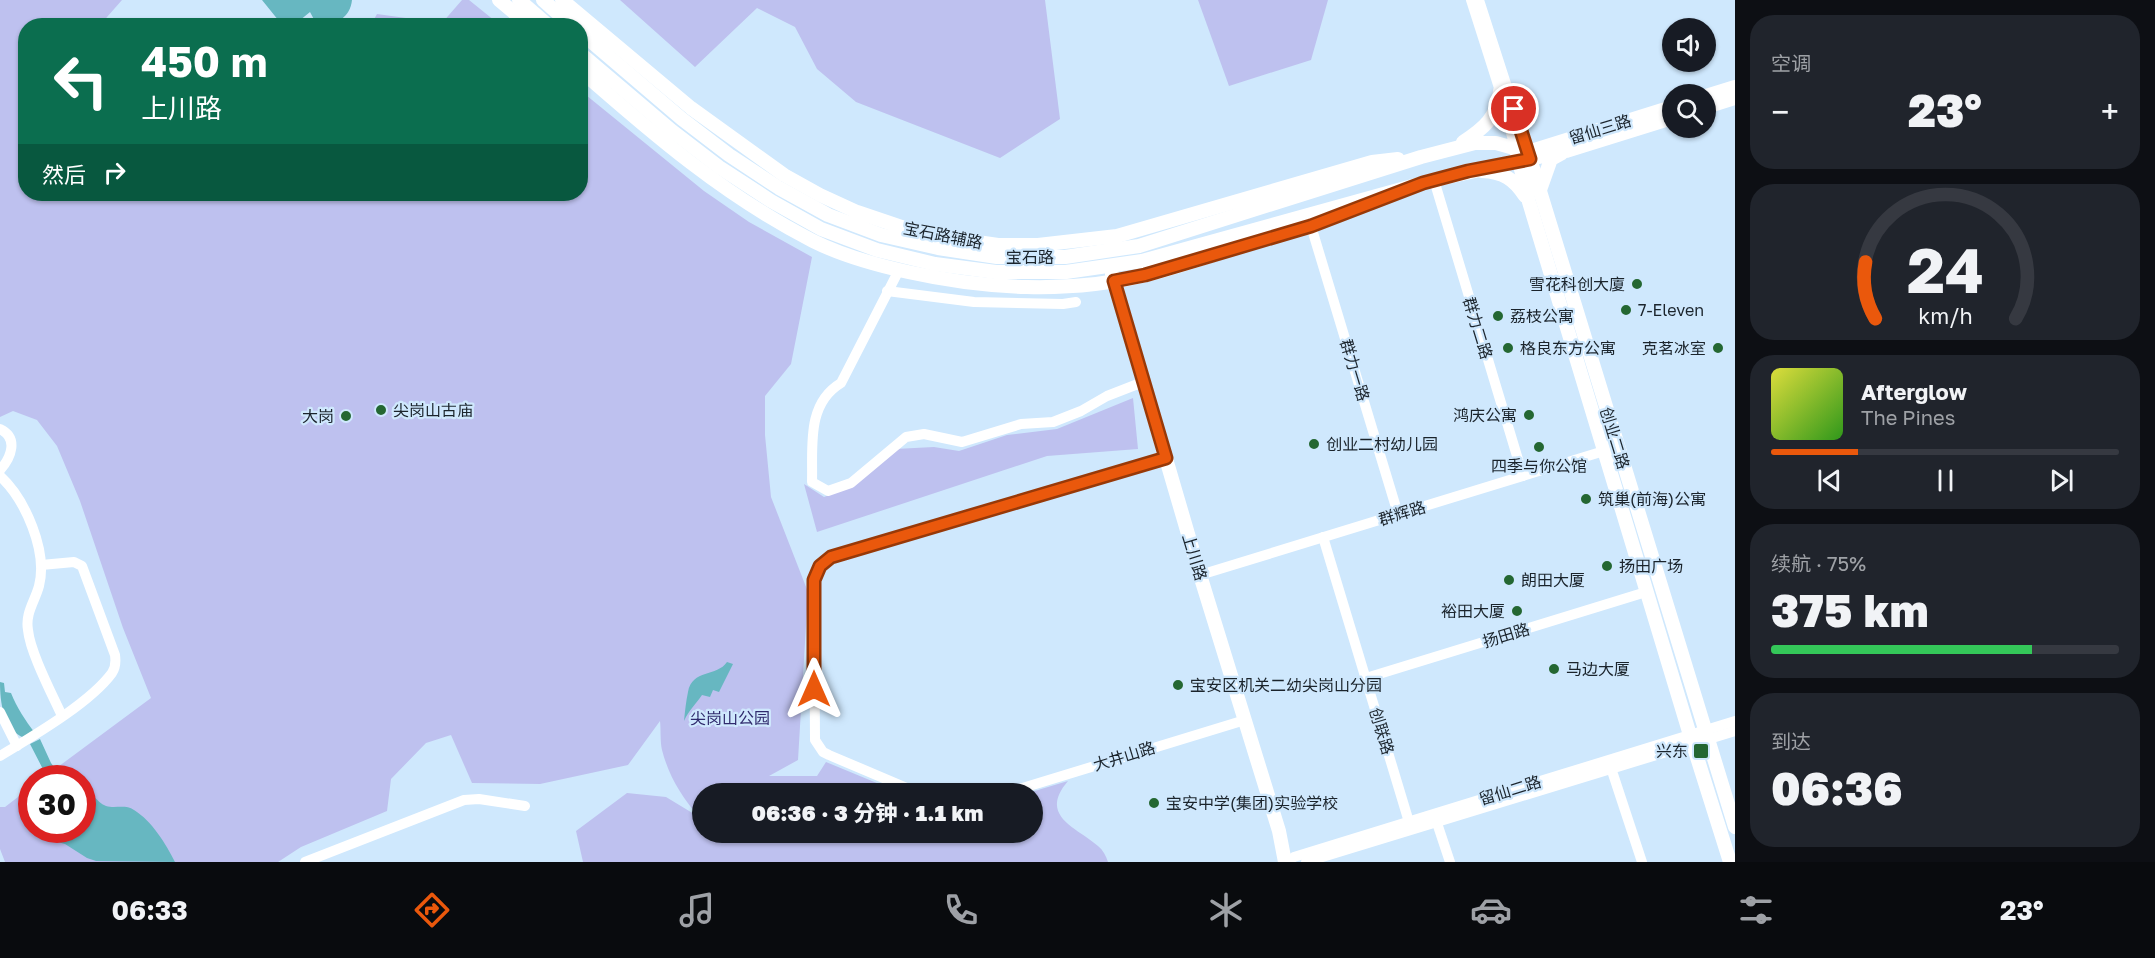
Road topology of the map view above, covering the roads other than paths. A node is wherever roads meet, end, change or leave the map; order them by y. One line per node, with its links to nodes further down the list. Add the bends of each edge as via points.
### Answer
1 (499, 0): 7 (main road)
2 (519, 0): 8 (main road)
3 (543, 0): 9 (main road)
4 (562, 0): 10 (main road, 宝石路辅路)
5 (1471, 0): 16 (street)
6 (1479, 0): 24 (street)
7 (520, 18)
8 (540, 18)
9 (563, 18)
10 (584, 18)
11 (588, 22): 25 (main road, 宝石路辅路, via 691,108 784,175 856,212 922,234 998,245 1098,239 1145,229 1372,162)
12 (588, 40): 31 (main road, 宝石路, via 729,155 828,215 881,235 997,256 1065,257)
13 (588, 60): 32 (main road, 宝石路, via 719,168 821,229 877,250 935,264 996,272 1066,272)
14 (588, 77): 33 (main road, via 663,142 754,207 815,242)
15 (1735, 87): 17 (main road)
16 (1500, 91): 22 (main road, via 1497,107 1486,125); 24 (street)
17 (1716, 93)
18 (1735, 98): 19 (main road)
19 (1716, 104)
20 (1662, 110): 24 (main road, 留仙三路)
21 (1662, 121): 23 (main road, 留仙三路)
22 (1446, 150): 24 (main road, 宝石路, via 1489,142); 25 (main road, 宝石路)
23 (1566, 151): 24 (main road, 留仙三路); 28 (main road, via 1551,159)
24 (1523, 155): 26 (main road, 宝石路); 28 (main road, 创业二路); 29 (main road, 创业二路)
25 (1421, 158): 31 (main road, 宝石路, via 1139,246)
26 (1468, 171): 27 (main road, 宝石路); 29 (main road, 创业二路, via 1509,177)
27 (1429, 181): 30 (main road); 32 (main road, 宝石路); 43 (street, 群力二路)
28 (1540, 190): 55 (main road, 创业二路)
29 (1529, 202): 39 (main road, 创业二路)
30 (1311, 226): 34 (main road); 44 (street, 群力一路)
31 (1106, 252): 32 (main road, 上川路)
32 (1110, 267): 34 (main road, 上川路)
33 (899, 270): 34 (main road, via 994,286 1067,286); 35 (street)
34 (1114, 281): 37 (main road, 上川路)
35 (887, 291): 36 (street, via 974,302); 37 (street, via 841,383 828,392 816,412 812,482 828,491 852,483 906,437 924,434 962,442 1021,424 1053,422)
36 (1076, 302)
37 (1143, 382): 40 (main road, 上川路)
38 (0, 429): 41 (street, via 9,435 12,446 10,457)
39 (1604, 451): 43 (street, 群辉路); 48 (main road, 创业二路)
40 (1166, 458): 47 (main road, 上川路); 60 (street, via 831,557 820,566 814,580 814,733 818,746 829,755)
41 (0, 470)
42 (0, 476): 46 (street, via 26,512)
43 (1523, 476): 44 (street, 群辉路)
44 (1398, 514): 45 (street, 群辉路)
45 (1323, 537): 47 (street, 群辉路); 49 (street, 创联路)
46 (40, 565): 51 (street, via 39,586 29,609 28,632); 51 (street, via 74,562 82,567 116,659 112,673)
47 (1200, 575): 52 (main road, 上川路)
48 (1646, 592): 49 (street, 扬田路); 56 (main road, 创业二路)
49 (1366, 678): 64 (street, 创联路)
50 (0, 712): 57 (street)
51 (62, 716): 57 (street)
52 (1245, 720): 61 (street, 大井山路); 67 (main road, 上川路)
53 (1735, 721): 55 (street, 留仙二路)
54 (1735, 731): 55 (street, 留仙二路)
55 (1706, 735): 56 (street, 留仙二路); 65 (main road, 创业二路)
56 (1692, 740): 63 (street, 留仙二路); 71 (main road, 创业二路)
57 (16, 746): 58 (street)
58 (0, 756)
59 (1614, 774): 70 (street)
60 (895, 783)
61 (1039, 783)
62 (525, 806): 66 (street, via 464,800)
63 (1436, 818): 64 (street, 留仙二路); 68 (street, 留仙二路); 69 (street)
64 (1409, 822): 67 (street, 留仙二路)
65 (1735, 827)
66 (305, 862)
67 (1286, 862)
68 (1306, 862)
69 (1450, 862)
70 (1642, 862)
71 (1730, 862)

